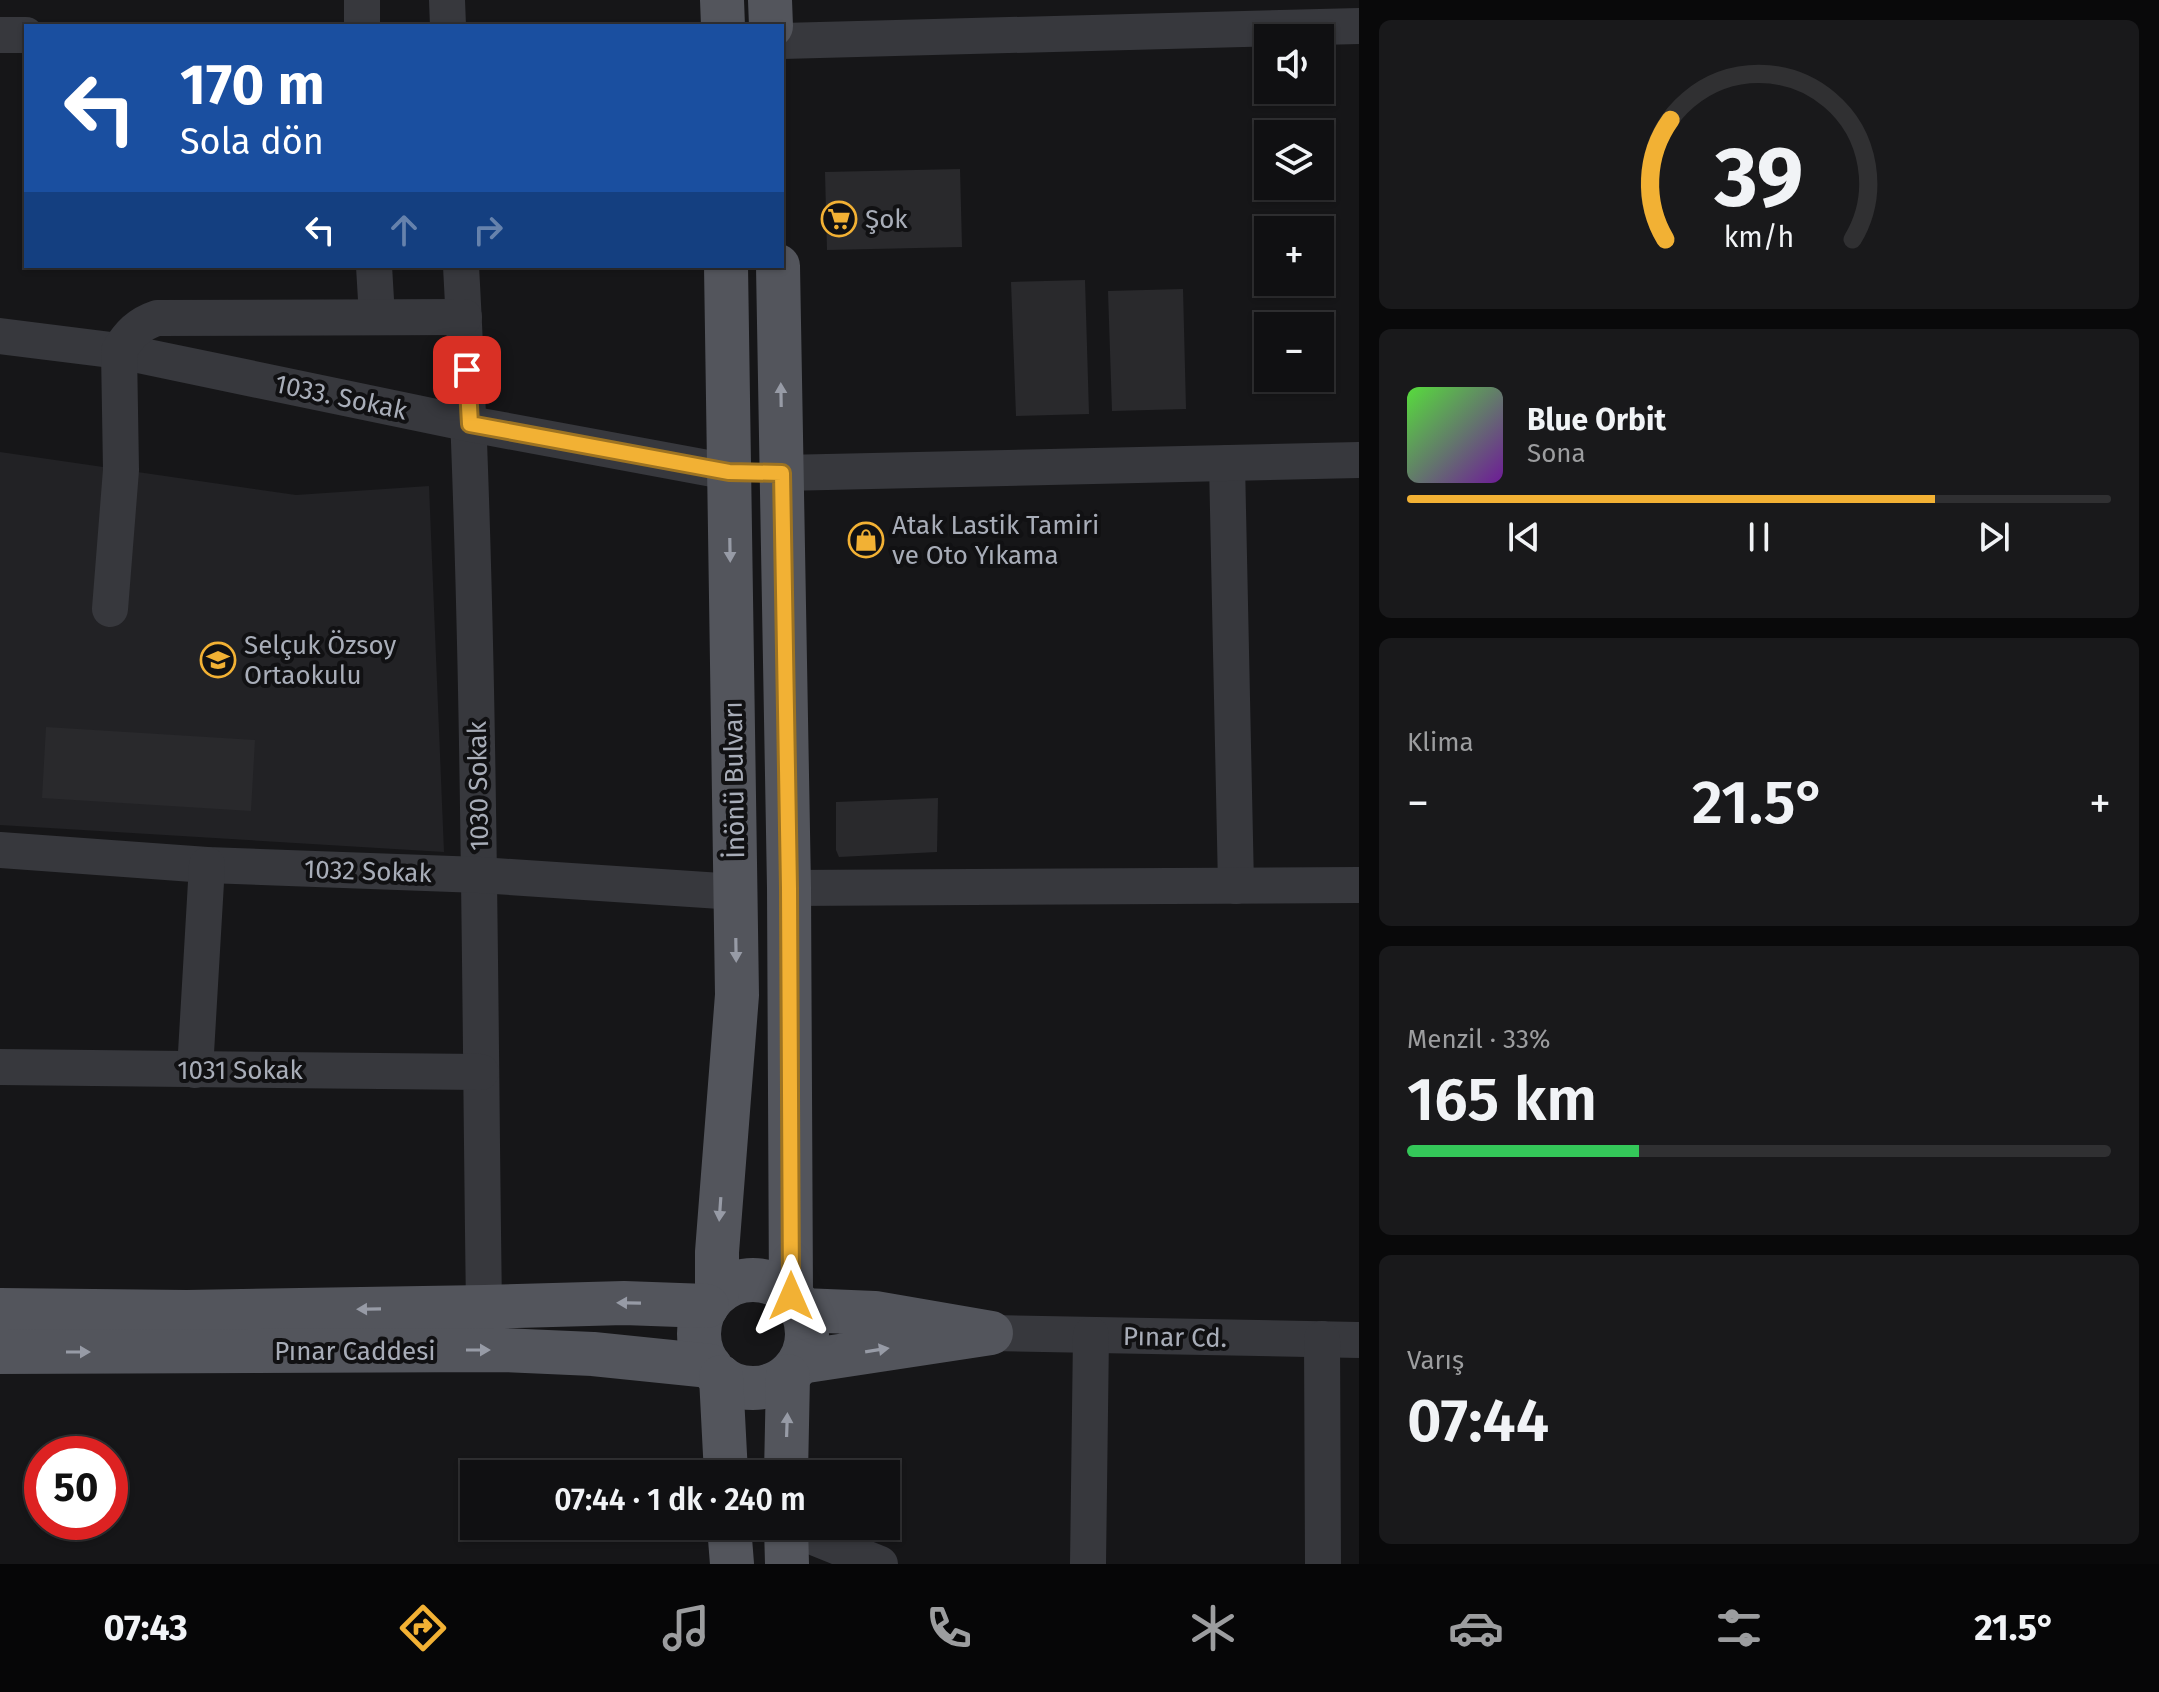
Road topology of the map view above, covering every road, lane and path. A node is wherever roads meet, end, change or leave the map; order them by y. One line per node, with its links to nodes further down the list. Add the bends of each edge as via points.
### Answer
1 (362, 0): 5 (street)
2 (447, 0): 6 (street)
3 (722, 0): 7 (main road)
4 (770, 0): 8 (main road)
5 (362, 24)
6 (448, 24)
7 (723, 24)
8 (771, 24)
9 (1359, 26): 12 (street)
10 (0, 35): 11 (street)
11 (24, 35)
12 (784, 41)
13 (374, 268): 17 (street)
14 (461, 268): 18 (street, 1030 Sokak)
15 (726, 268): 24 (main road, İnönü Bulvarı)
16 (778, 268): 25 (main road, İnönü Bulvarı, one-way to 16)
17 (377, 317): 18 (street); 20 (street, via 157,318 138,326)
18 (464, 317): 21 (street, 1030 Sokak)
19 (0, 336): 20 (street, 1033. Sokak)
20 (119, 351): 21 (street, 1033. Sokak); 26 (street, via 121,470)
21 (470, 424): 24 (street, 1033. Sokak); 29 (street, 1030 Sokak)
22 (1359, 460): 23 (street)
23 (1227, 463): 25 (street); 31 (street)
24 (729, 472): 25 (main road); 33 (main road, İnönü Bulvarı, one-way to 33)
25 (782, 473): 32 (main road, İnönü Bulvarı)
26 (110, 609)
27 (0, 850): 28 (street, 1032 Sokak)
28 (207, 865): 29 (street, 1032 Sokak); 35 (street)
29 (480, 875): 33 (street, 1032 Sokak); 36 (street, 1030 Sokak)
30 (1359, 885): 31 (street)
31 (1236, 886): 32 (street)
32 (789, 888): 38 (main road, İnönü Bulvarı)
33 (736, 892): 37 (main road, İnönü Bulvarı, one-way to 37, via 737,995)
34 (0, 1067): 35 (street, 1031 Sokak)
35 (195, 1070): 36 (street, 1031 Sokak)
36 (481, 1072): 39 (street, 1030 Sokak)
37 (712, 1300): 38 (main road, via 731,1285 763,1281 778,1286); 39 (main road, Pınar Caddesi, one-way to 39); 47 (main road, via 699,1337)
38 (796, 1303): 41 (main road); 46 (main road, via 807,1327 806,1345)
39 (484, 1307): 40 (main road, Pınar Caddesi, one-way to 40)
40 (0, 1310)
41 (991, 1333): 42 (street, Pınar Cd.); 46 (main road, one-way to 41)
42 (1091, 1335): 43 (street, Pınar Cd.); 56 (street)
43 (1322, 1339): 44 (street, Pınar Cd.); 57 (street)
44 (1359, 1340)
45 (0, 1352): 47 (main road, Pınar Caddesi, one-way to 47, via 503,1350 593,1354)
46 (794, 1369): 47 (main road, via 773,1385 755,1388 737,1386); 49 (main road, one-way to 46)
47 (715, 1372): 48 (main road)
48 (724, 1460)
49 (787, 1460)
50 (730, 1540): 53 (main road)
51 (786, 1540): 54 (main road)
52 (821, 1540): 55 (street)
53 (732, 1564)
54 (787, 1564)
55 (880, 1564)
56 (1088, 1564)
57 (1323, 1564)

